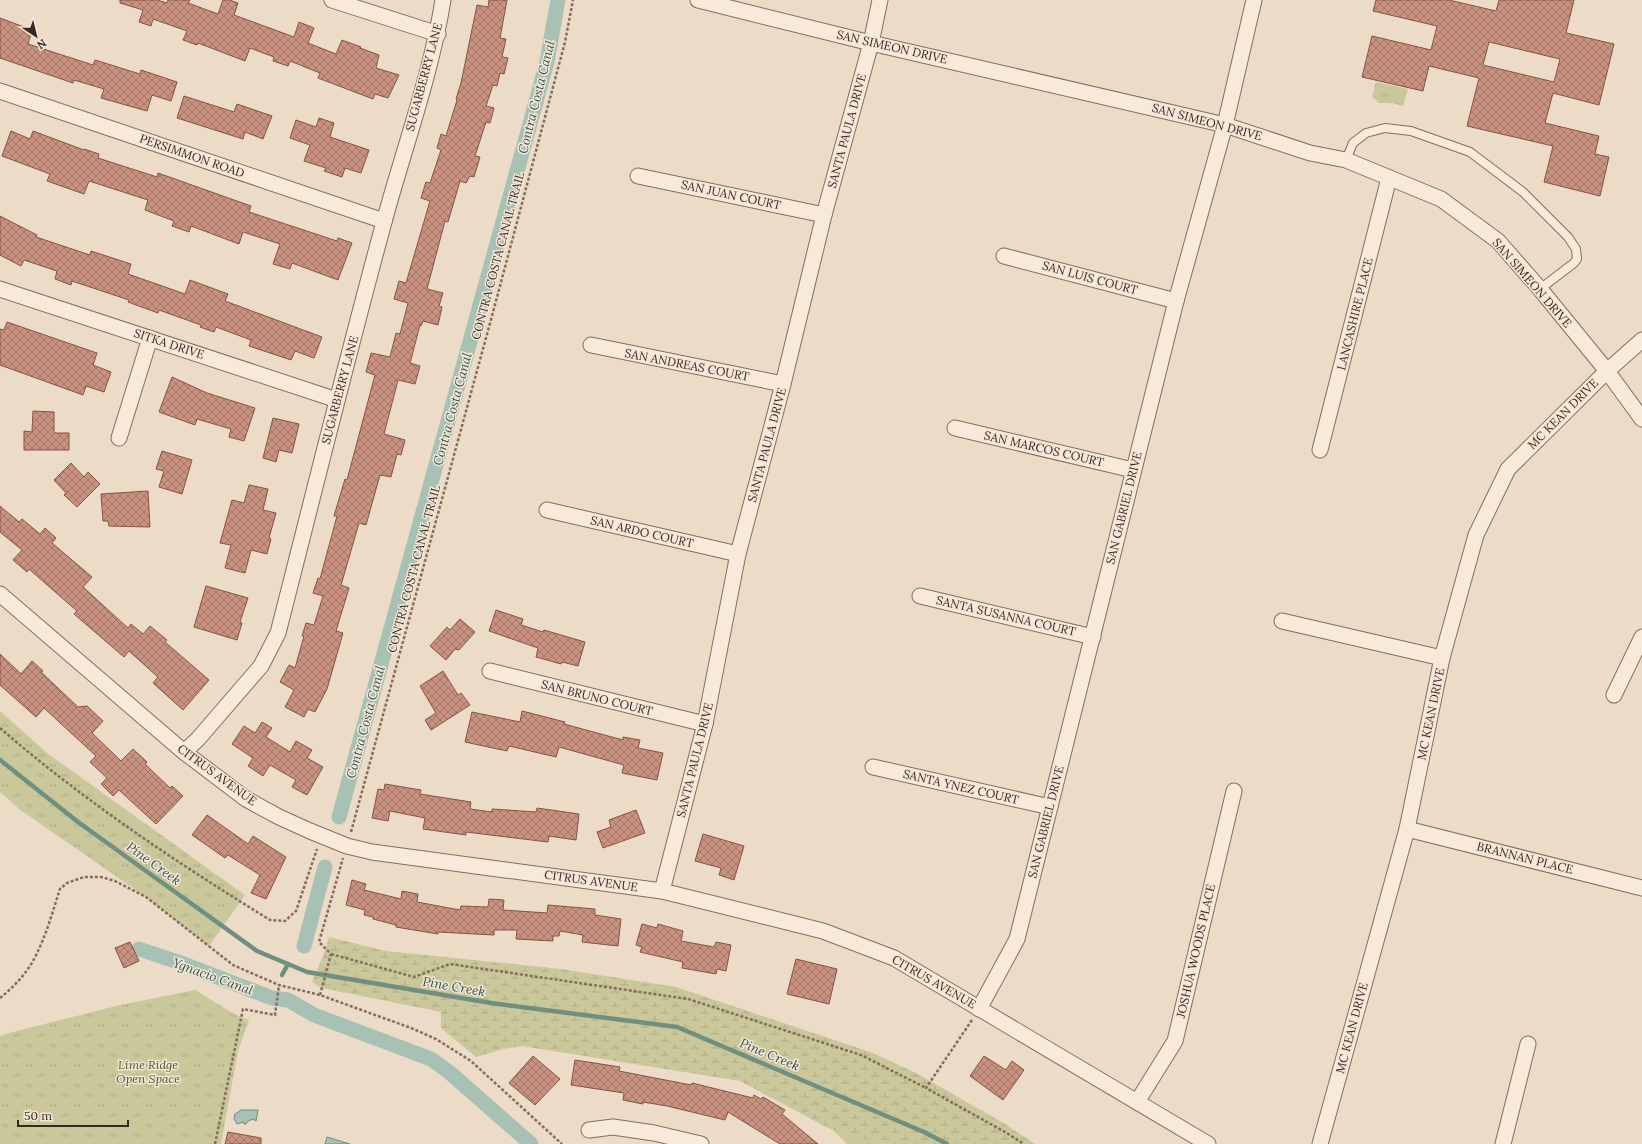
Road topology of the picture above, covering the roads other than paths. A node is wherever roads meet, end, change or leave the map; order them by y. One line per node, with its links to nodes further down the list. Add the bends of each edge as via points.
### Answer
1 (332, 0): 6 (street)
2 (443, 0): 6 (street, SUGARBERRY LANE)
3 (698, 0): 7 (street, SAN SIMEON DRIVE)
4 (880, 0): 7 (street, SANTA PAULA DRIVE)
5 (1254, 0): 9 (street, SAN GABRIEL DRIVE)
6 (438, 34): 14 (street, SUGARBERRY LANE)
7 (871, 43): 9 (street, SAN SIMEON DRIVE); 13 (street, SANTA PAULA DRIVE)
8 (0, 91): 14 (street, PERSIMMON ROAD)
9 (1225, 125): 10 (street, SAN SIMEON DRIVE, via 1310,153); 18 (street, SAN GABRIEL DRIVE)
10 (1346, 160): 12 (street, SAN SIMEON DRIVE); 17 (lane, via 1353,143 1366,133 1385,128 1411,131 1470,152 1523,192 1568,237 1576,249 1577,259 1574,263)
11 (638, 176): 13 (street, SAN JUAN COURT)
12 (1389, 178): 17 (street, SAN SIMEON DRIVE, via 1441,199 1498,241); 28 (street, LANCASHIRE PLACE)
13 (824, 215): 23 (street, SANTA PAULA DRIVE)
14 (384, 221): 24 (street, SUGARBERRY LANE)
15 (1004, 256): 18 (street, SAN LUIS COURT)
16 (0, 289): 19 (street, SITKA DRIVE)
17 (1540, 289): 22 (street, SAN SIMEON DRIVE)
18 (1176, 301): 29 (street, SAN GABRIEL DRIVE)
19 (150, 338): 24 (street, SITKA DRIVE); 27 (street)
20 (1642, 340): 22 (street, MC KEAN DRIVE)
21 (591, 345): 23 (street, SAN ANDREAS COURT)
22 (1606, 371): 25 (street, SAN SIMEON DRIVE); 37 (street, MC KEAN DRIVE, via 1508,469 1476,535)
23 (783, 384): 31 (street, SANTA PAULA DRIVE)
24 (337, 400): 41 (street, SUGARBERRY LANE, via 278,633 261,666)
25 (1642, 419)
26 (955, 428): 29 (street, SAN MARCOS COURT)
27 (119, 438)
28 (1320, 450)
29 (1133, 470): 35 (street, SAN GABRIEL DRIVE)
30 (547, 510): 31 (street, SAN ARDO COURT)
31 (738, 554): 40 (street, SANTA PAULA DRIVE)
32 (0, 594): 41 (street, CITRUS AVENUE)
33 (920, 596): 35 (street, SANTA SUSANNA COURT)
34 (1282, 621): 37 (street)
35 (1093, 637): 44 (street, SAN GABRIEL DRIVE)
36 (1642, 637): 39 (street)
37 (1442, 658): 45 (street, MC KEAN DRIVE)
38 (490, 671): 40 (street, SAN BRUNO COURT)
39 (1614, 695)
40 (705, 724): 47 (street, SANTA PAULA DRIVE)
41 (184, 752): 47 (street, CITRUS AVENUE, via 246,799 279,817 347,846 372,852)
42 (872, 767): 44 (street, SANTA YNEZ COURT)
43 (1234, 791): 50 (street, JOSHUA WOODS PLACE, via 1175,1041)
44 (1050, 807): 48 (street, SAN GABRIEL DRIVE, via 1017,939)
45 (1407, 829): 46 (street, BRANNAN PLACE); 54 (street, MC KEAN DRIVE)
46 (1642, 888)
47 (662, 891): 48 (street, CITRUS AVENUE, via 823,931 894,958)
48 (979, 1009): 50 (street, CITRUS AVENUE)
49 (1528, 1044): 55 (street)
50 (1137, 1102): 53 (street, CITRUS AVENUE)
51 (589, 1130): 52 (street, via 613,1127)
52 (701, 1144)
53 (1208, 1144)
54 (1320, 1144)
55 (1502, 1144)

